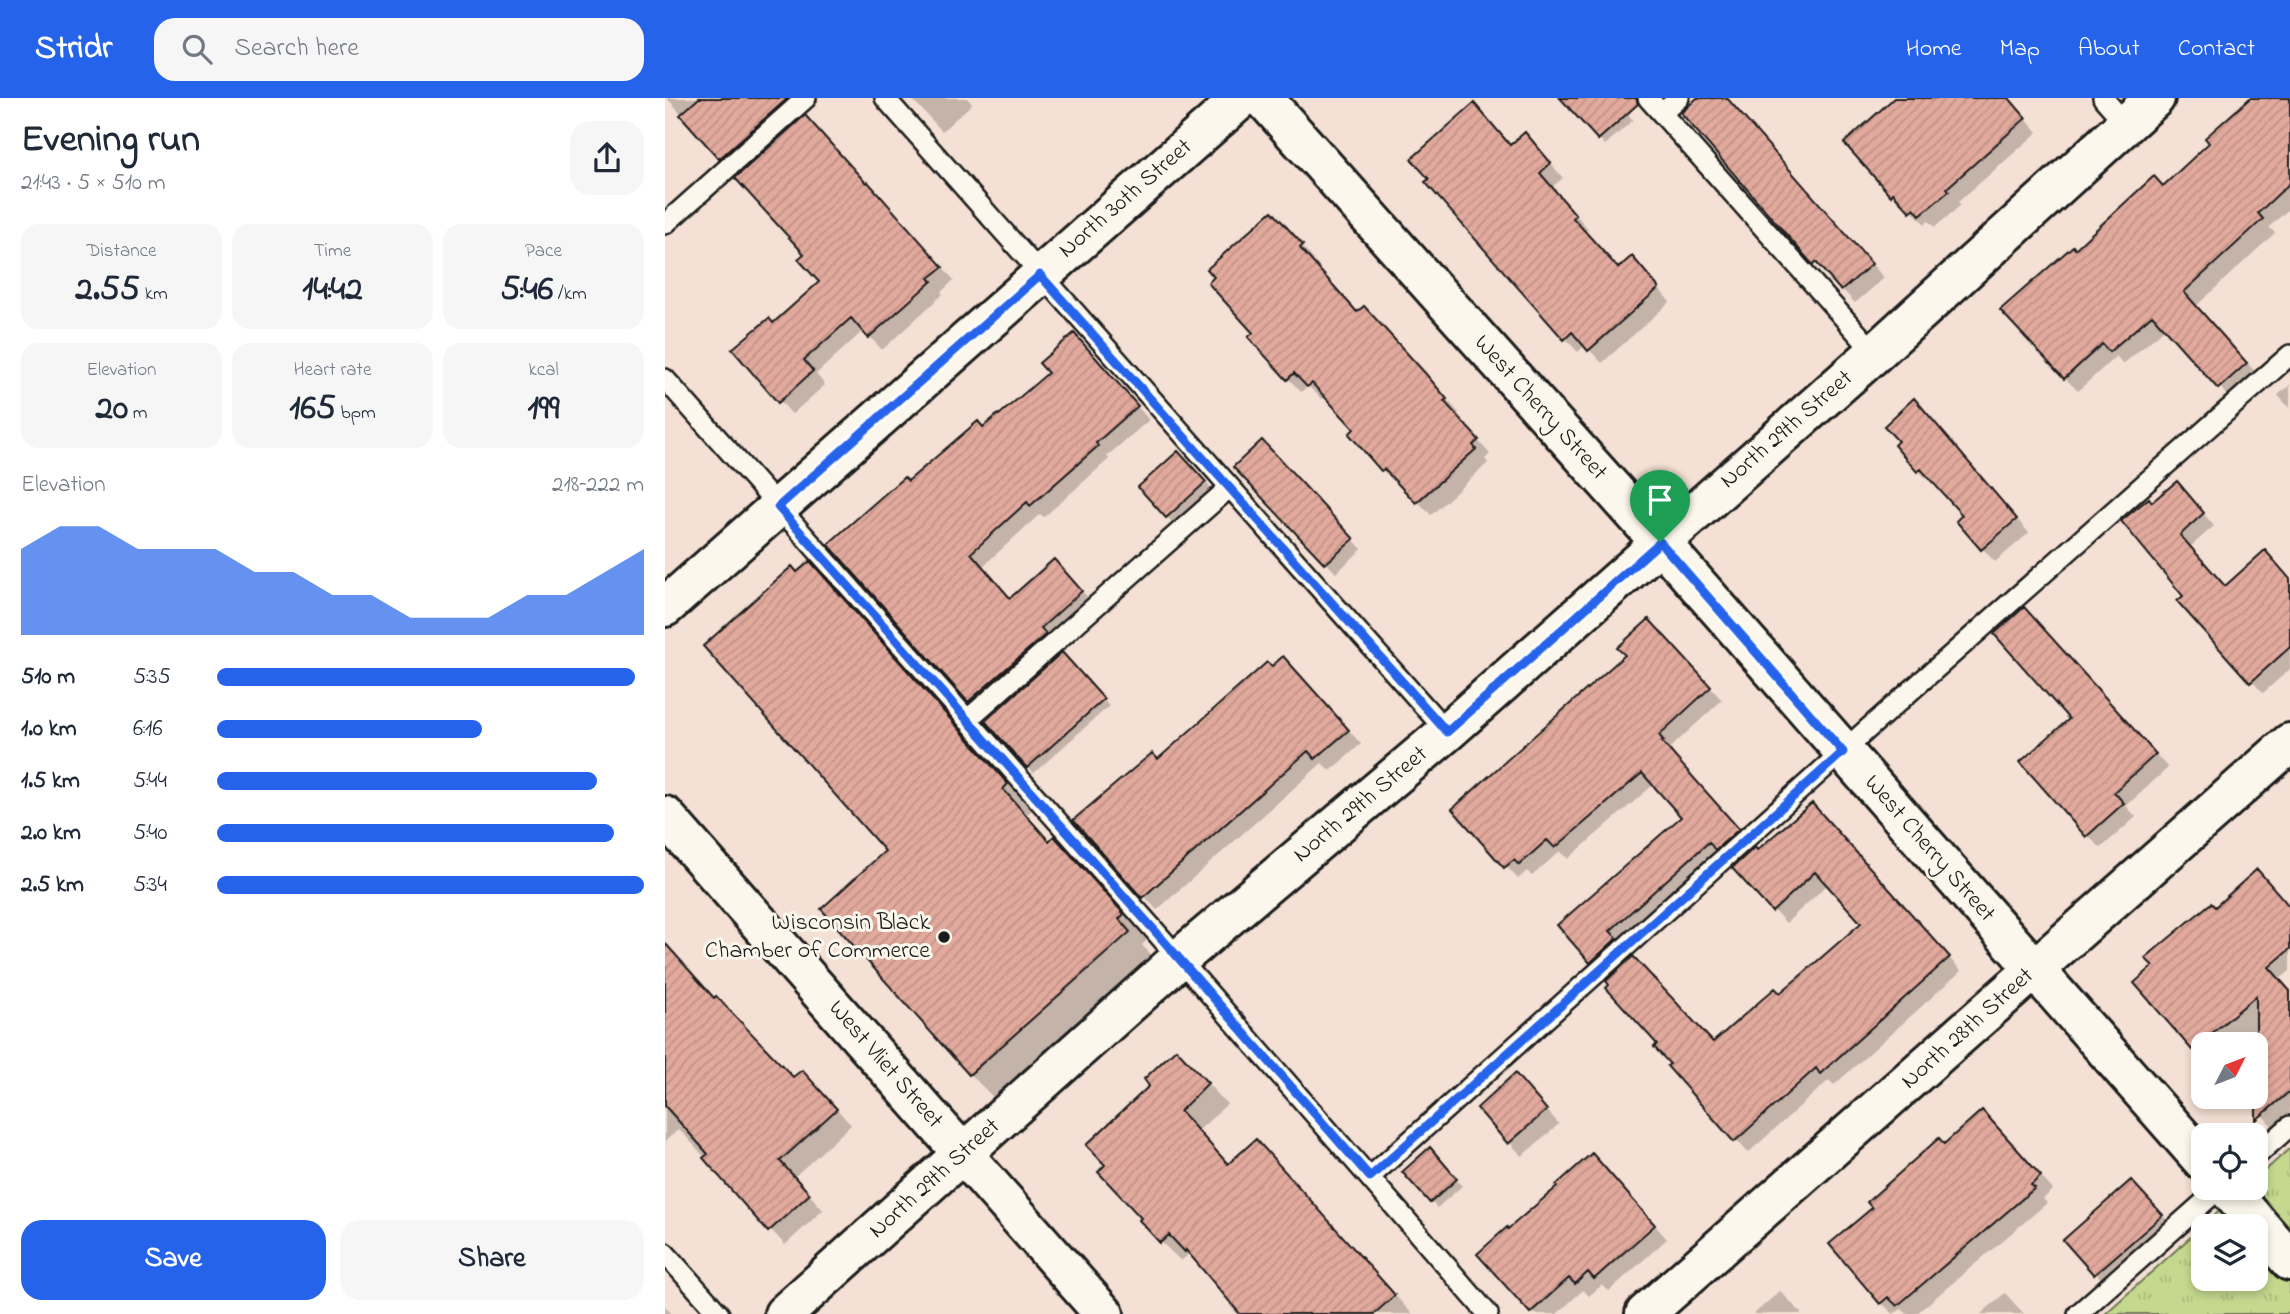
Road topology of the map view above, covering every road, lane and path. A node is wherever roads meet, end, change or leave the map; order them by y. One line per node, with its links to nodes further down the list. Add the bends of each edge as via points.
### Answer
1 (806, 98): 10 (lane)
2 (885, 98): 11 (lane)
3 (1242, 98): 11 (street, North 30th Street)
4 (1263, 98): 17 (street, West Cherry Street)
5 (1649, 98): 9 (lane)
6 (1679, 98): 9 (lane)
7 (2155, 98): 8 (street, North 29th Street)
8 (2115, 111): 12 (street, North 29th Street)
9 (1662, 113): 12 (lane)
10 (665, 224)
11 (1040, 275): 15 (lane); 16 (street, North 30th Street)
12 (1875, 353): 17 (street, North 29th Street)
13 (2290, 355): 22 (lane)
14 (665, 379): 16 (lane)
15 (1229, 488): 19 (lane); 20 (lane)
16 (778, 507): 18 (street, North 30th Street); 19 (lane)
17 (1660, 542): 20 (street, North 29th Street); 22 (street, West Cherry Street)
18 (665, 607)
19 (967, 720): 24 (lane)
20 (1447, 732): 24 (street, North 29th Street)
21 (2290, 743): 25 (street, North 28th Street)
22 (1843, 752): 25 (street, West Cherry Street); 30 (lane)
23 (665, 816): 29 (street, West Vliet Street)
24 (1179, 959): 29 (street, North 29th Street); 30 (lane)
25 (2034, 970): 28 (street, West Cherry Street); 39 (street, North 28th Street)
26 (2290, 1126): 27 (lane)
27 (2268, 1145)
28 (2191, 1147)
29 (963, 1154): 36 (street, North 29th Street); 37 (street, West Vliet Street)
30 (1370, 1177): 38 (lane)
31 (2206, 1200): 40 (lane)
32 (2237, 1200): 34 (street)
33 (665, 1253): 35 (lane)
34 (2290, 1261)
35 (719, 1314)
36 (785, 1314)
37 (1104, 1314)
38 (1488, 1314)
39 (1645, 1314)
40 (2078, 1314)

